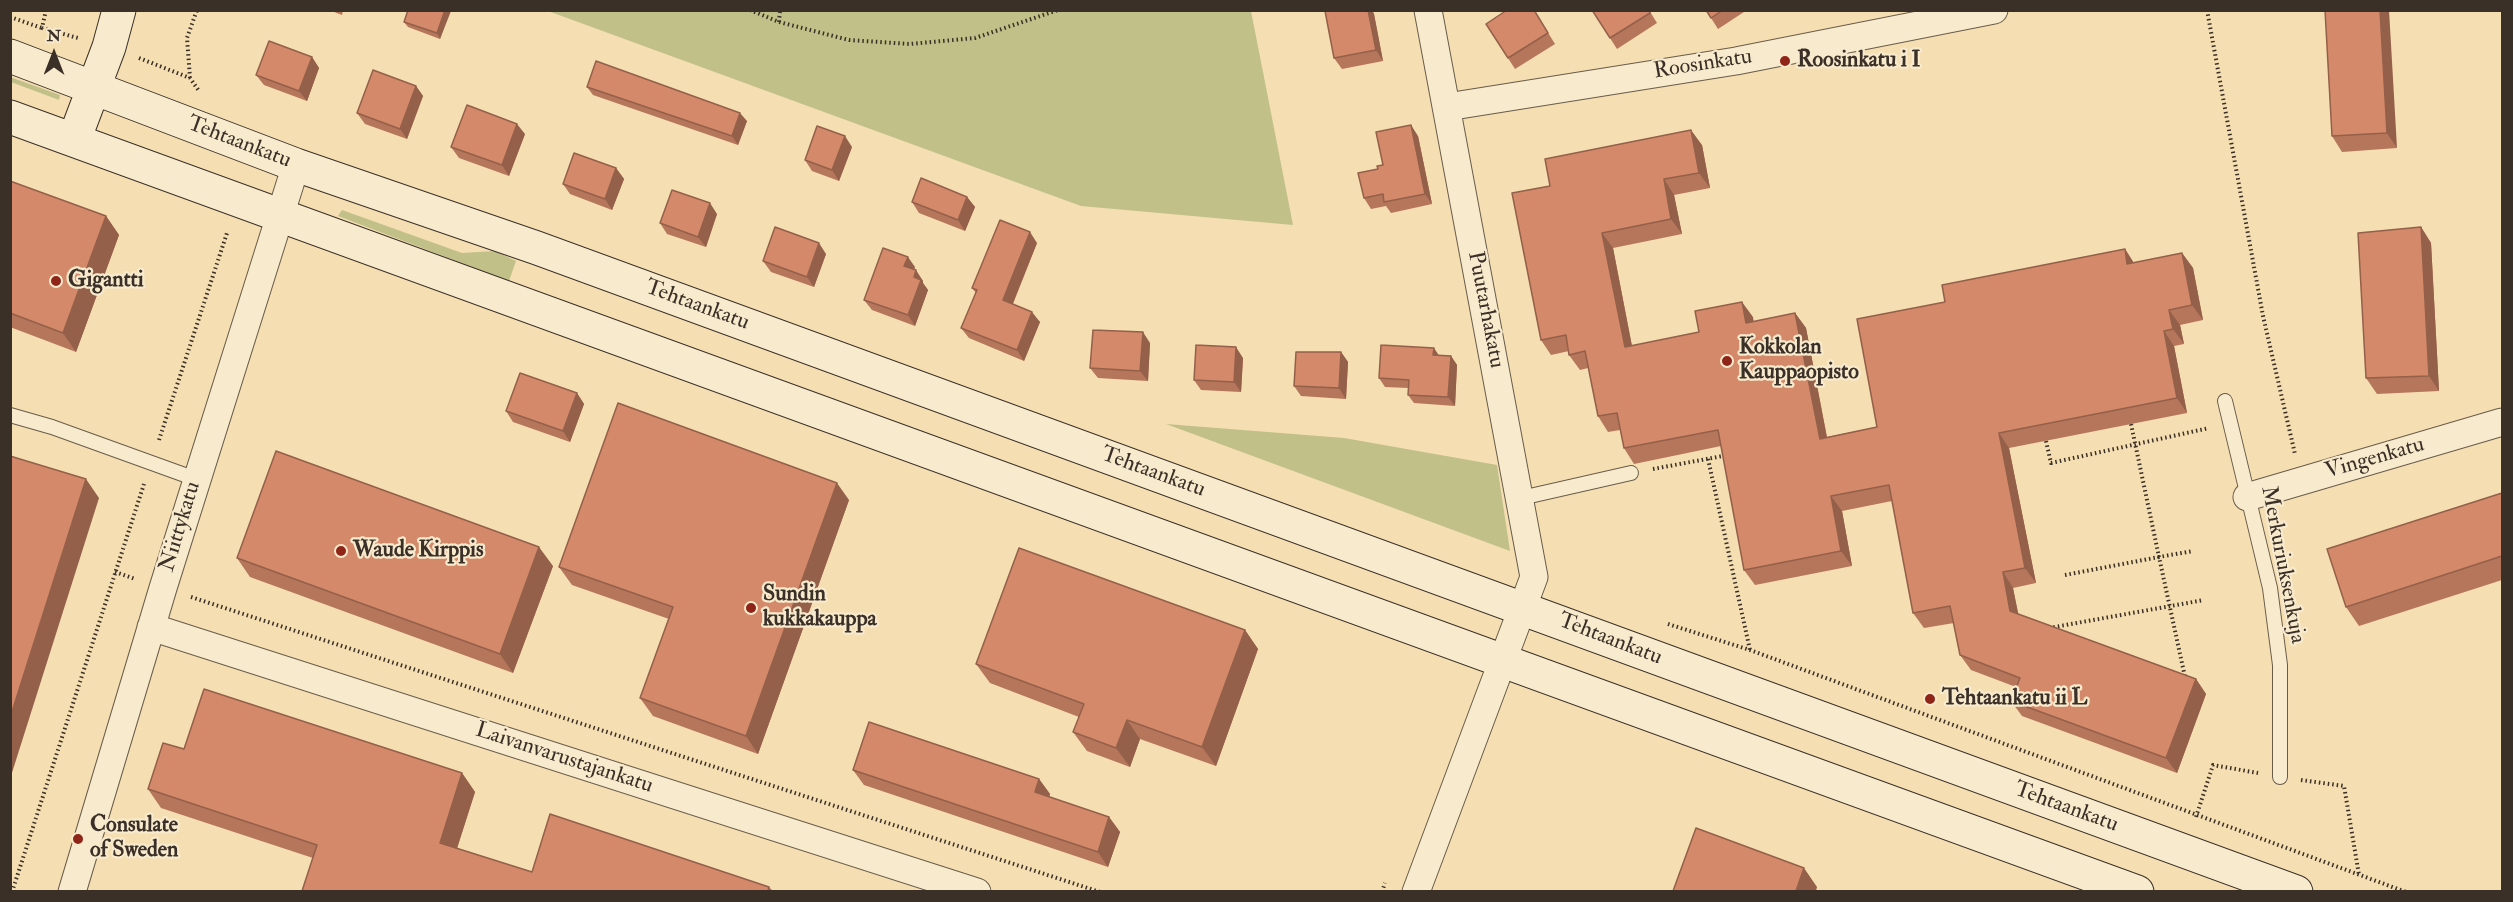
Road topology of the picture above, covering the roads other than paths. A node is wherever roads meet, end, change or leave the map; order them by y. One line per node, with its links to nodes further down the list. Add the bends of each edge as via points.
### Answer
1 (119, 10): 5 (main road)
2 (1428, 10): 6 (street, Puutarhakatu)
3 (1995, 10): 6 (street, Roosinkatu, via 1736,61)
4 (10, 56): 5 (main road, Tehtaankatu)
5 (94, 87): 8 (main road); 9 (main road, Tehtaankatu)
6 (1447, 107): 17 (street, Puutarhakatu)
7 (10, 117): 8 (main road)
8 (74, 140): 10 (main road)
9 (296, 165): 10 (street, Niittykatu); 18 (main road, Tehtaankatu, via 571,260)
10 (279, 215): 15 (street, Niittykatu); 20 (main road)
11 (2225, 401): 16 (lane, Merkuriuksenkuja)
12 (10, 416): 15 (lane, via 52,427)
13 (2502, 422): 16 (street, Vingenkatu)
14 (1631, 473): 17 (lane)
15 (196, 479): 19 (street, Niittykatu)
16 (2247, 497): 21 (lane, Merkuriuksenkuja, via 2270,588 2280,665)
17 (1521, 498): 18 (street, Puutarhakatu, via 1534,577)
18 (1524, 608): 20 (street, Puutarhakatu); 26 (main road, Tehtaankatu)
19 (151, 627): 22 (street, Niittykatu); 23 (street, Laivanvarustajankatu)
20 (1504, 660): 24 (street, Puutarhakatu); 25 (main road)
21 (2280, 777)
22 (72, 891)
23 (977, 891)
24 (1416, 891)
25 (2137, 891)
26 (2296, 891)

